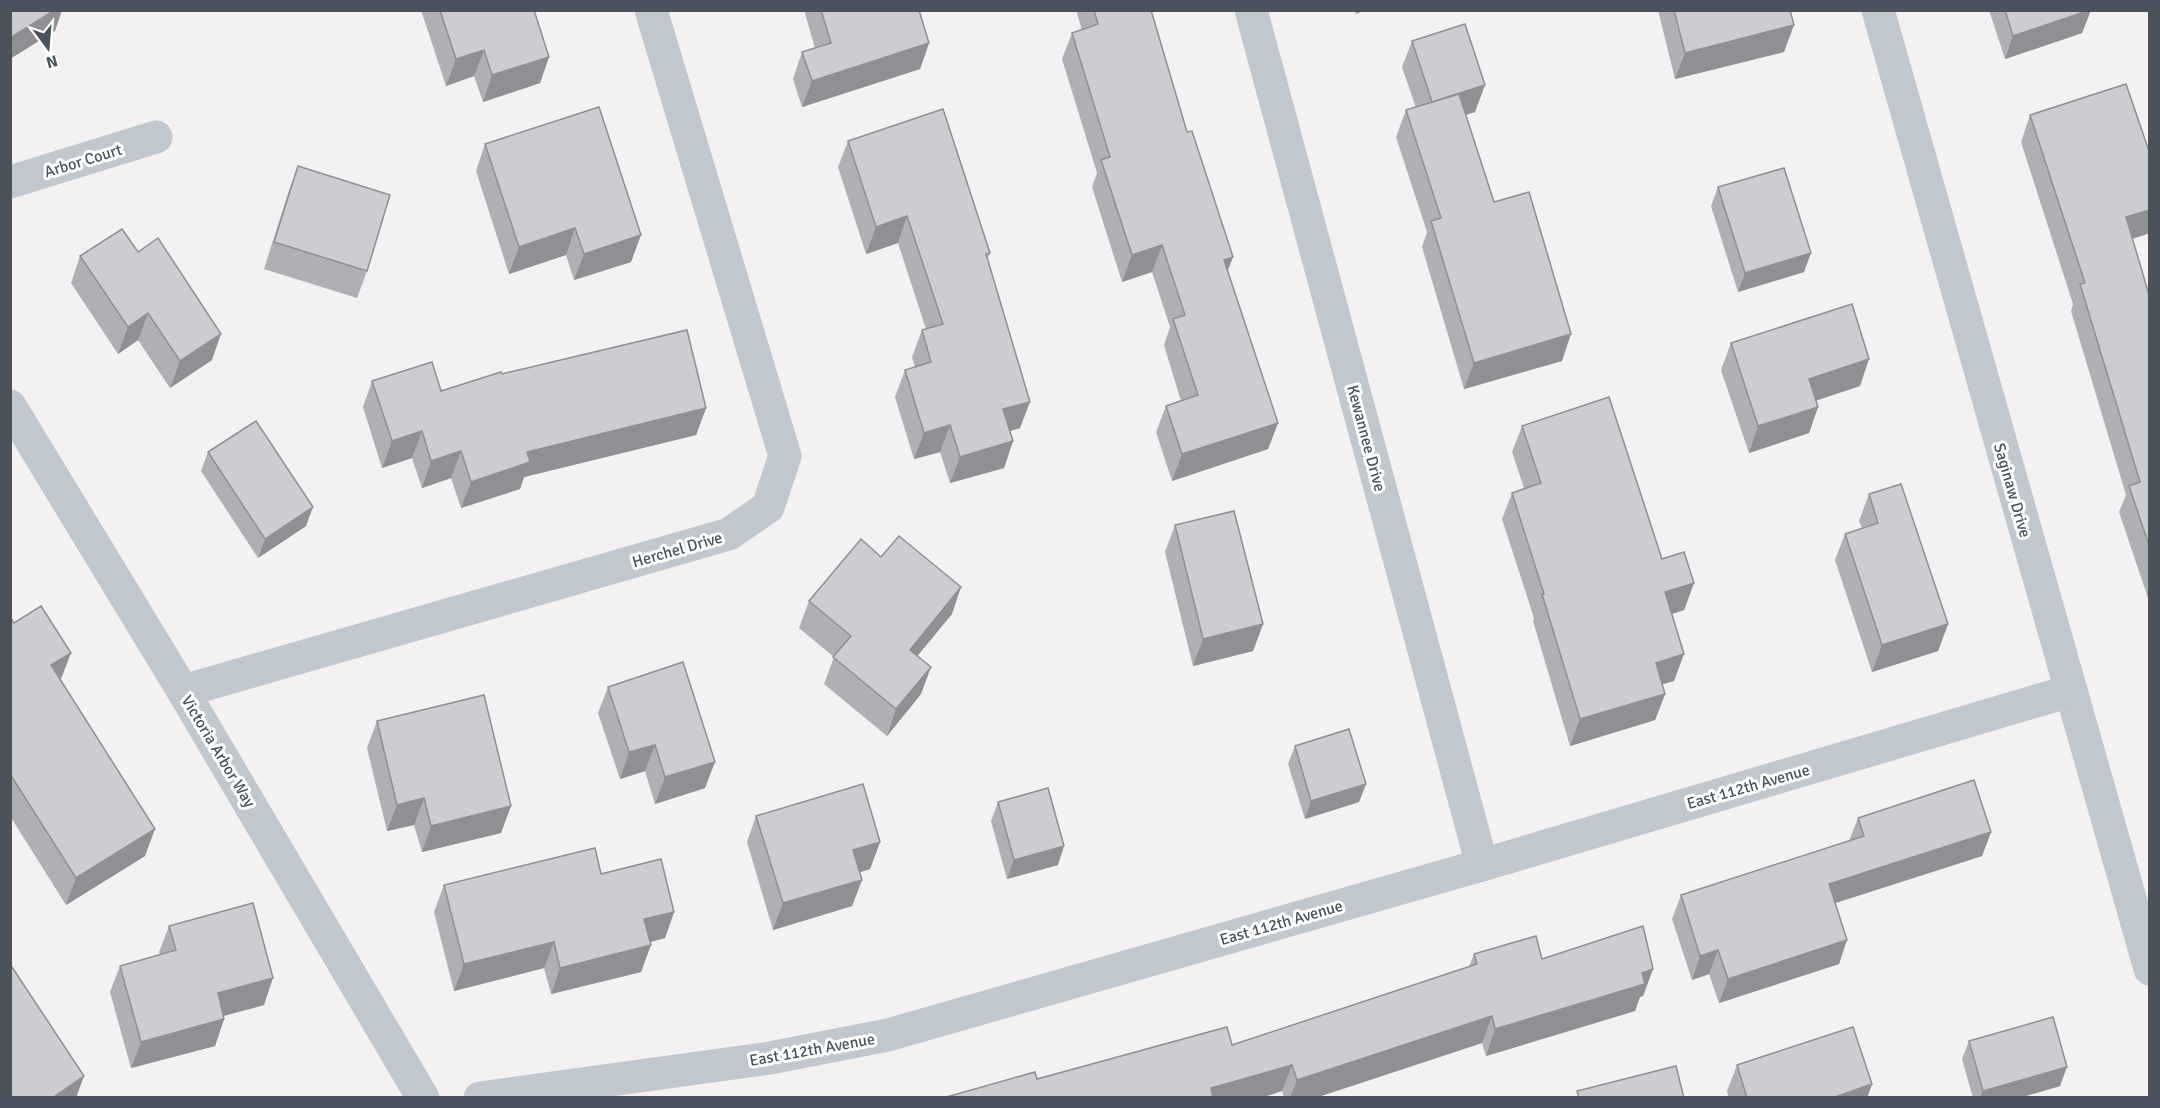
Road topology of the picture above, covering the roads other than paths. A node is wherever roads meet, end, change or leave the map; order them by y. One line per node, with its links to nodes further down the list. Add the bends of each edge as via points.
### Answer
1 (651, 10): 7 (street, Herchel Drive, via 785,456 768,507 729,534)
2 (1251, 10): 9 (street, Kewannee Drive)
3 (1878, 10): 8 (street, Saginaw Drive)
4 (156, 137): 5 (street, Arbor Court)
5 (10, 182)
6 (10, 406): 7 (street, Victoria Arbor Way)
7 (183, 691): 11 (street, Victoria Arbor Way)
8 (2070, 691): 9 (street, East 112th Avenue); 10 (street, Saginaw Drive)
9 (1482, 865): 12 (street, East 112th Avenue, via 888,1035 770,1058)
10 (2150, 969)
11 (423, 1098)
12 (480, 1098)

